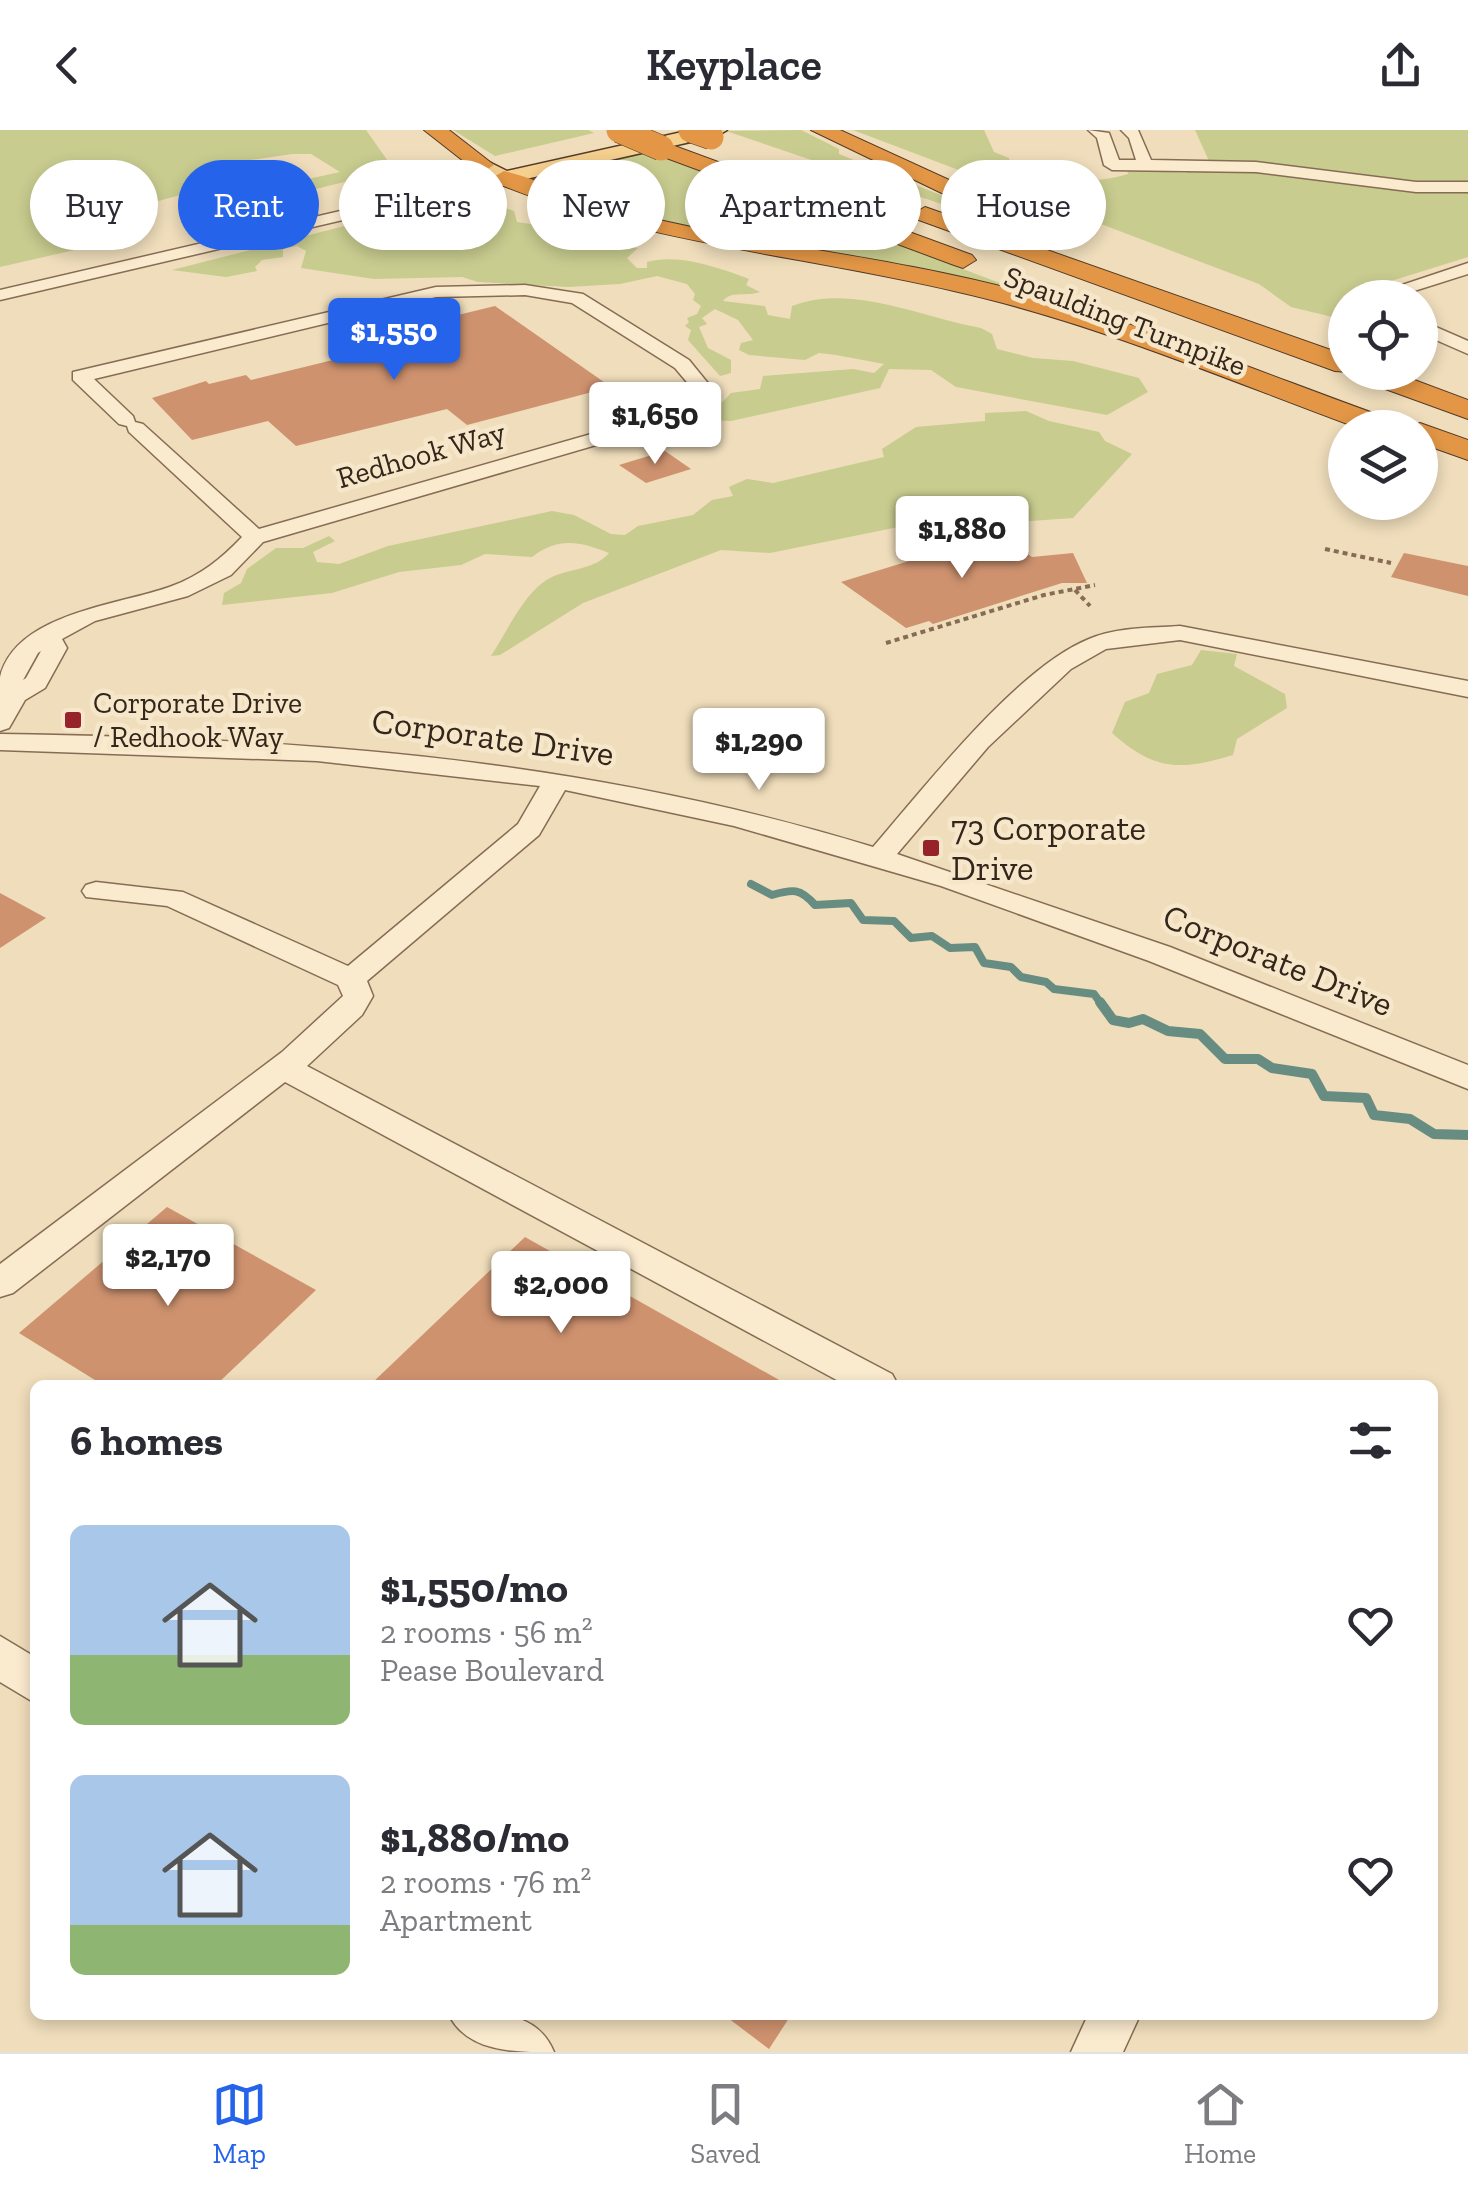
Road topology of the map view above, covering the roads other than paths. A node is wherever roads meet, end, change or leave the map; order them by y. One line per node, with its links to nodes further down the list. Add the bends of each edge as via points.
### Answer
1 (435, 130): 8 (highway)
2 (619, 130): 7 (highway, Spaulding Turnpike, bridge)
3 (634, 130): 10 (main road)
4 (822, 130): 13 (highway)
5 (1096, 130): 9 (street, via 1112,164)
6 (1129, 130): 9 (street)
7 (698, 138): 11 (main road); 29 (highway, Spaulding Turnpike)
8 (478, 160)
9 (1146, 165): 14 (street, via 1256,167 1416,187)
10 (507, 167)
11 (507, 169)
12 (507, 177): 28 (highway, via 566,202 664,228 997,293)
13 (941, 185)
14 (1468, 186)
15 (339, 210): 20 (street)
16 (921, 212): 24 (highway, Spaulding Turnpike)
17 (1095, 250): 22 (highway)
18 (1468, 268): 19 (street)
19 (1430, 280)
20 (0, 295)
21 (1438, 334): 23 (street)
22 (1328, 342)
23 (1468, 348)
24 (1328, 359)
25 (1438, 385): 27 (highway)
26 (1414, 390): 30 (highway)
27 (1468, 397)
28 (1337, 410)
29 (1363, 410)
30 (1468, 410)
31 (1438, 442): 32 (highway)
32 (1468, 453)
33 (255, 537): 33 (street, Redhook Way, via 80,376 467,288 578,298 682,364 701,387 697,401 675,416); 35 (street, Redhook Way, via 224,570 180,591 87,616 49,637 55,648 36,683 16,695)
34 (1468, 689): 38 (street, via 1180,634 1097,644 1062,664 987,733)
35 (0, 723)
36 (0, 742): 37 (street, Corporate Drive, via 281,750)
37 (556, 781): 38 (street, Corporate Drive, via 725,814); 40 (street, via 529,829)
38 (881, 855): 42 (street, Corporate Drive, via 1099,929)
39 (96, 891): 40 (street, via 173,898)
40 (352, 979): 41 (street, via 358,996 351,1008)
41 (283, 1067): 43 (street); 44 (street)
42 (1468, 1078)
43 (0, 1283)
44 (870, 1380)
45 (0, 1656): 46 (street)
46 (30, 1679)
47 (481, 2020): 49 (street)
48 (1112, 2020): 50 (street)
49 (529, 2052)
50 (1096, 2052)

